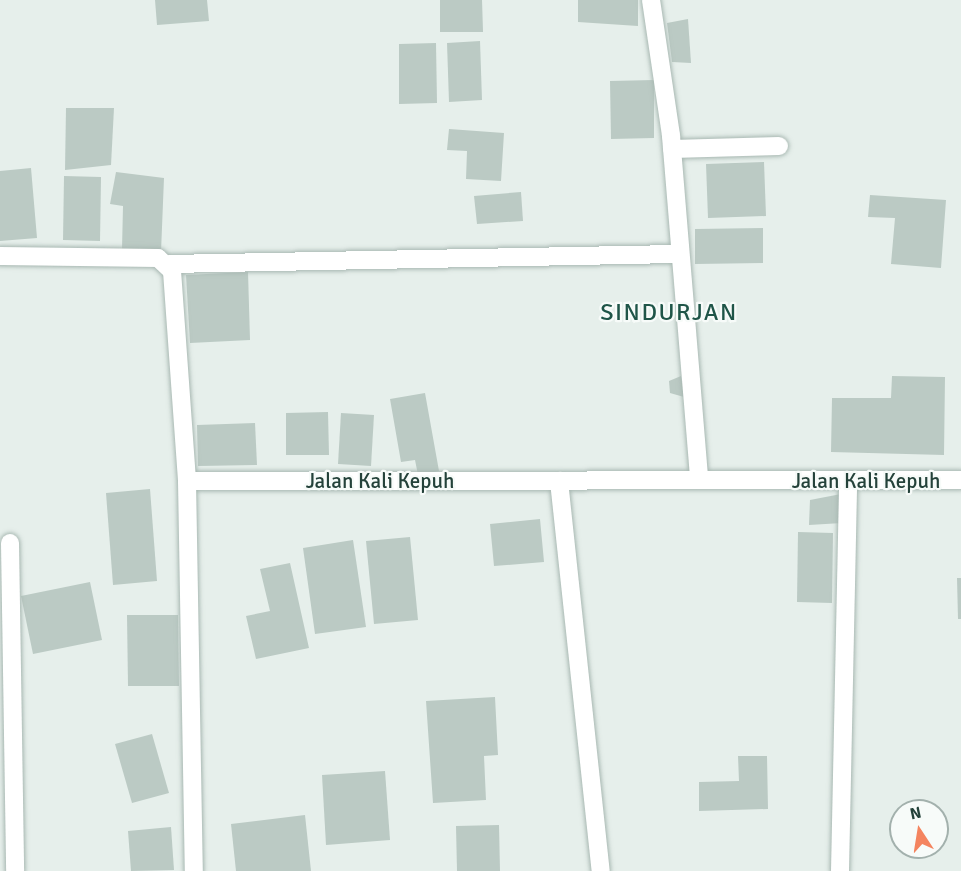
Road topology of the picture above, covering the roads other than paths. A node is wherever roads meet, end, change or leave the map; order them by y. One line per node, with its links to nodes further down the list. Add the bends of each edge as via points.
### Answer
1 (651, 0): 3 (street)
2 (779, 146): 3 (street)
3 (672, 148): 4 (street)
4 (678, 254): 6 (street); 7 (street)
5 (0, 256): 6 (street, via 159,258)
6 (169, 264): 9 (street)
7 (699, 480): 10 (street, Jalan Kali Kepuh); 11 (street, Jalan Kali Kepuh)
8 (961, 480): 11 (street, Jalan Kali Kepuh)
9 (187, 481): 10 (street, Jalan Kali Kepuh); 14 (street)
10 (559, 481): 15 (street)
11 (848, 481): 16 (street)
12 (10, 543): 13 (street)
13 (15, 871)
14 (194, 871)
15 (602, 871)
16 (840, 871)

